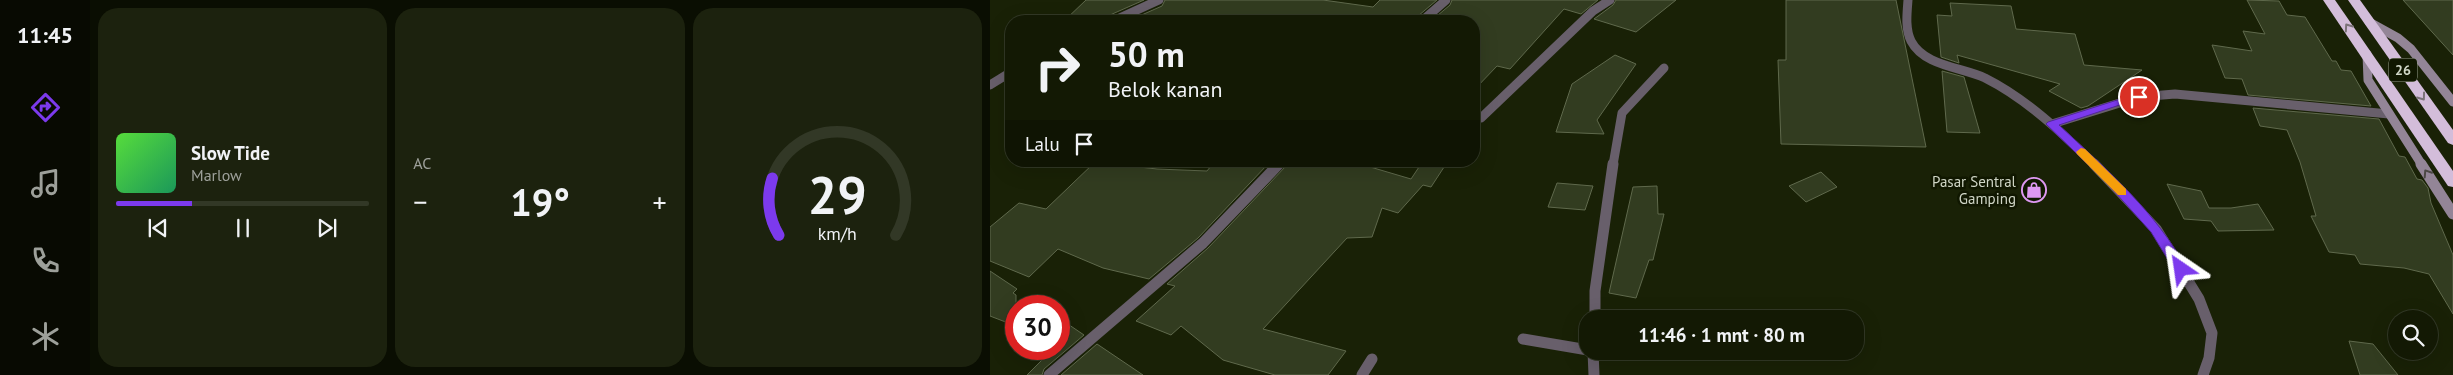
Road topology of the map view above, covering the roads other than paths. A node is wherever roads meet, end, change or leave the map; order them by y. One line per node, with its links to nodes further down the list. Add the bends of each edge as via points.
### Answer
1 (1159, 0): 7 (street)
2 (1446, 0): 8 (street)
3 (1610, 0): 16 (street, via 1593,11)
4 (1908, 0): 17 (street, via 1906,18 1911,41 1927,58 1984,78)
5 (2330, 0): 10 (highway, 26, one-way to 5)
6 (2354, 0): 9 (highway, 26)
7 (1127, 15)
8 (1429, 15)
9 (2368, 22): 14 (street, via 2411,49); 18 (highway, 26, one-way to 18)
10 (2368, 54): 15 (street, via 2368,80); 19 (highway, 26)
11 (1664, 68): 23 (street, via 1622,114 1618,127)
12 (1005, 76): 13 (street)
13 (990, 85)
14 (2453, 102)
15 (2389, 114): 17 (street, via 2175,94 2139,97); 22 (street, one-way to 15)
16 (1481, 118)
17 (2052, 124): 31 (street, via 2156,229 2200,299 2212,333)
18 (2453, 140)
19 (2446, 161): 21 (highway, 26)
20 (1276, 167): 28 (street, via 1203,243)
21 (2453, 182)
22 (2453, 214)
23 (1594, 310)
24 (1523, 339): 25 (street)
25 (1579, 348)
26 (1372, 358): 29 (street)
27 (1593, 360): 30 (street)
28 (1049, 375)
29 (1362, 375)
30 (1594, 375)
31 (2203, 375)

